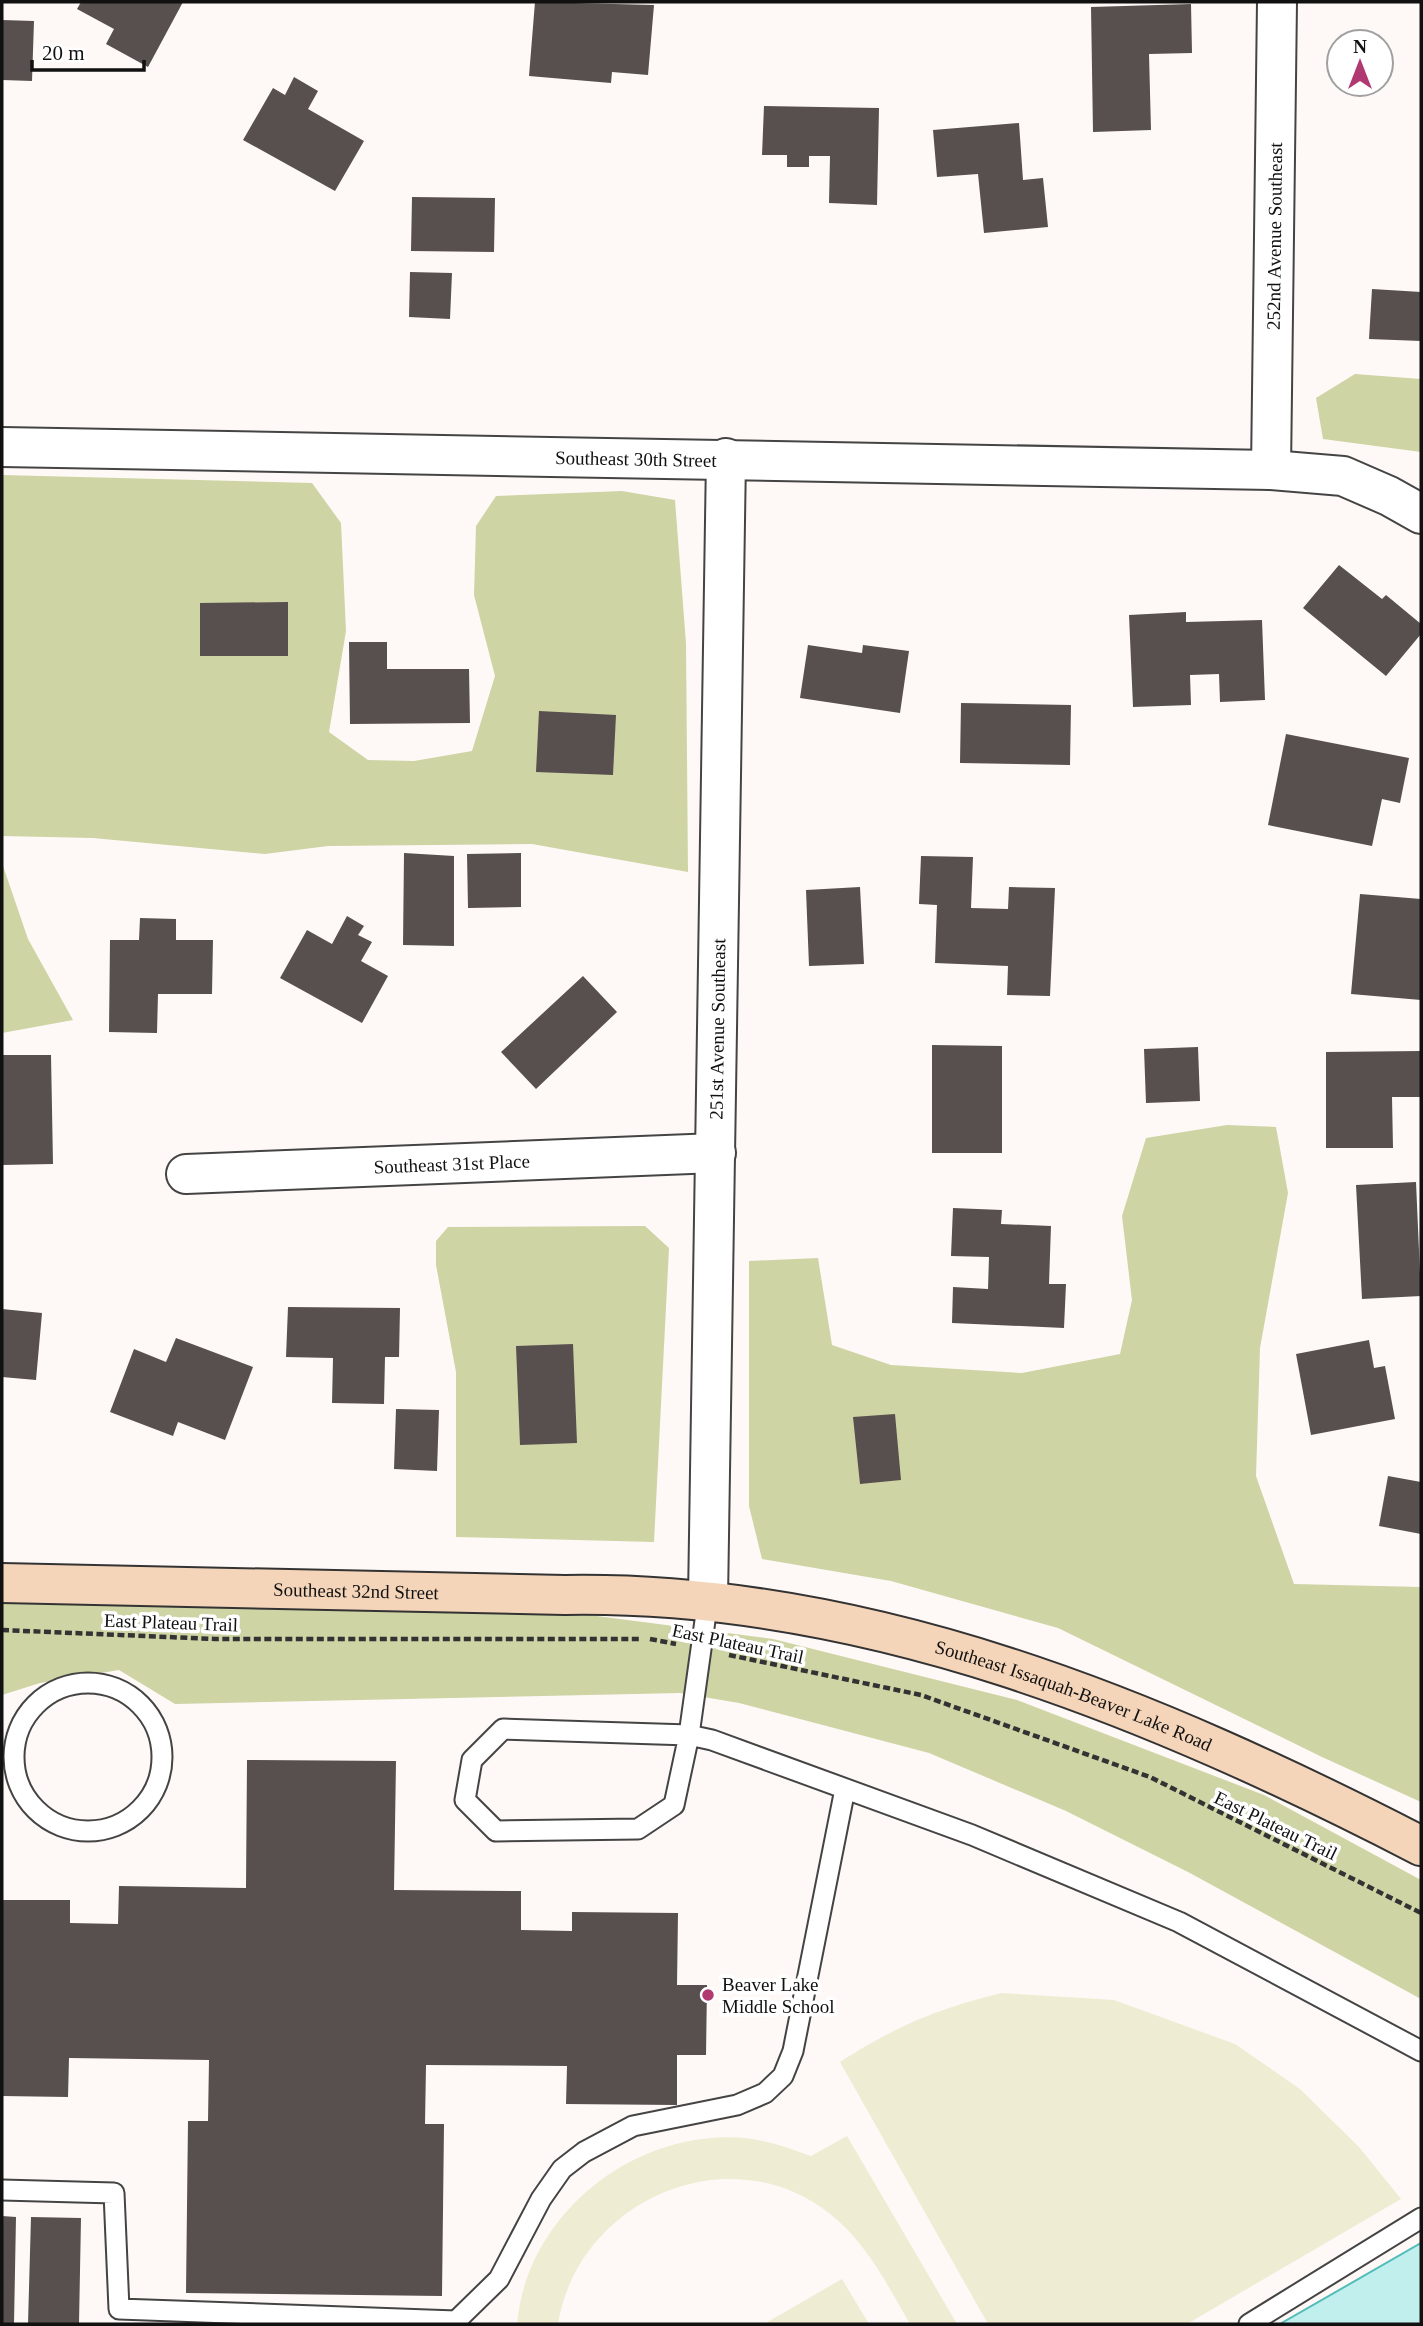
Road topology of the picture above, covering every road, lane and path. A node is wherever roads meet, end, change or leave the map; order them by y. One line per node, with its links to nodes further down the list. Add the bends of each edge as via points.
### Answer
1 (1277, 2): 4 (street, 252nd Avenue Southeast)
2 (2, 447): 3 (street, Southeast 30th Street)
3 (726, 458): 4 (street, Southeast 30th Street); 6 (street, 251st Avenue Southeast)
4 (1271, 470): 5 (street, Southeast 30th Street, via 1343,476)
5 (1421, 514)
6 (716, 1153): 7 (street, Southeast 31st Place); 9 (street, 251st Avenue Southeast)
7 (186, 1174)
8 (2, 1583): 9 (street, Southeast 32nd Street)
9 (708, 1599): 11 (lane); 15 (street, Southeast Issaquah-Beaver Lake Road, via 825,1619 949,1648 1077,1690 1221,1749)
10 (2, 1630): 11 (path, East Plateau Trail, via 215,1639 651,1639)
11 (701, 1649): 12 (lane); 16 (path, East Plateau Trail, via 921,1695 1150,1777)
12 (689, 1735): 12 (lane, via 503,1729 471,1760 465,1800 496,1831 638,1829 674,1805); 14 (lane)
13 (8, 1774): 13 (lane, via 42,1817 65,1829 91,1832 117,1826 138,1812 154,1792 162,1768 161,1744 154,1721 119,1689 96,1683 72,1684 50,1692 32,1708 19,1727)
14 (845, 1789): 17 (lane, via 972,1835 1179,1922); 18 (lane, via 793,2051 783,2076 765,2093 737,2105 633,2126 584,2152 562,2169 541,2199 499,2279 456,2321 120,2309 114,2193)
15 (1421, 1846)
16 (1421, 1913)
17 (1421, 2051)
18 (2, 2190)
19 (1421, 2218): 20 (lane)
20 (1249, 2324)

